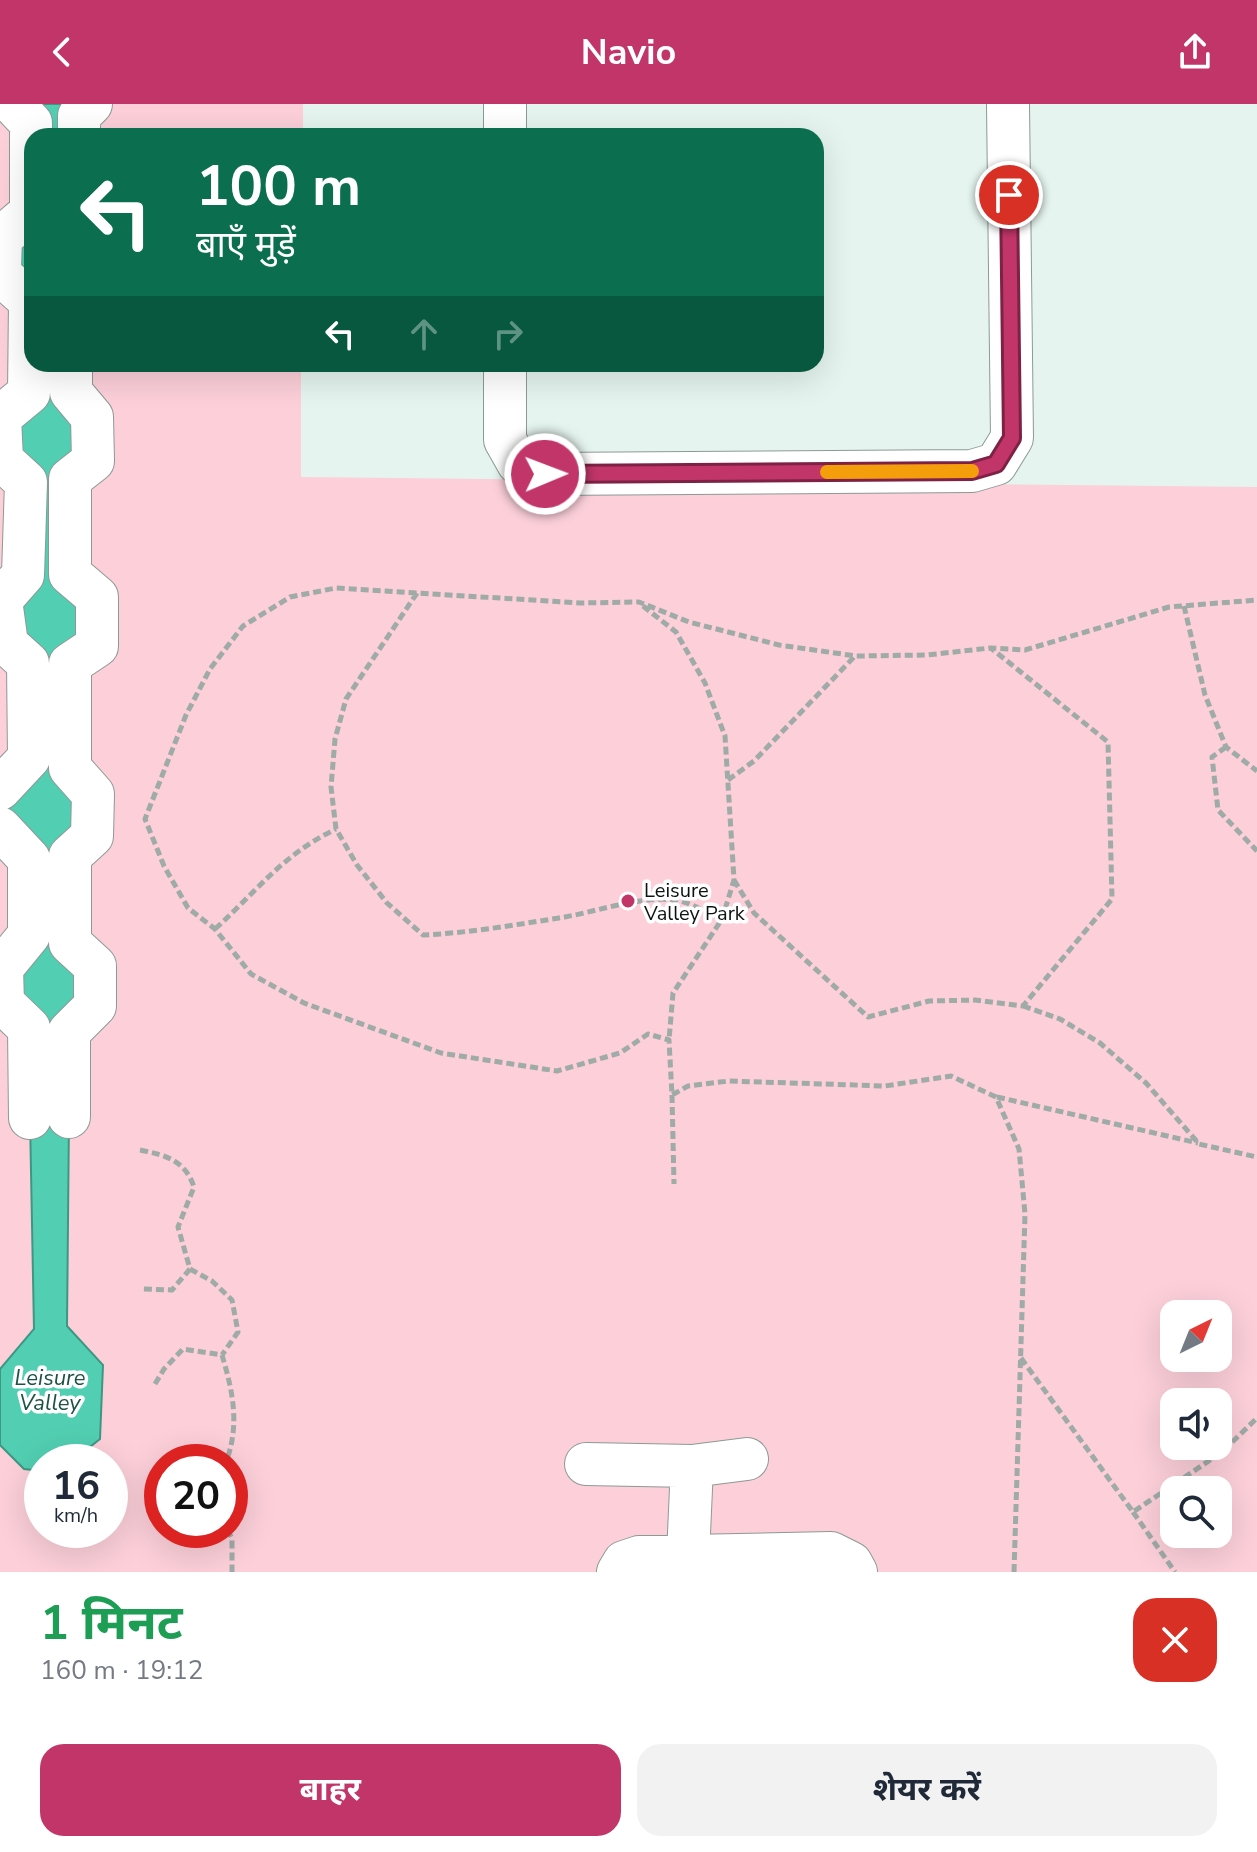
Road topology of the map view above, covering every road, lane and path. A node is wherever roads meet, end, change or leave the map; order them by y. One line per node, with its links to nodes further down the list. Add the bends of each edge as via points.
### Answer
1 (13, 104): 5 (street)
2 (91, 104): 6 (street, via 79,116)
3 (505, 104): 7 (street)
4 (1008, 104): 14 (street, via 1012,438 996,464 972,471 545,474 518,463 505,440)
5 (31, 128)
6 (79, 128)
7 (505, 128)
8 (24, 218): 9 (street, via 1,238)
9 (0, 268)
10 (0, 274): 11 (street)
11 (24, 296)
12 (29, 372): 24 (street, via 29,393 0,417 2,460 26,482 23,575 1,600 7,644 28,663 29,758)
13 (71, 372): 32 (street, via 71,392 92,417 93,461 70,479 70,574 97,597 97,646 70,664 70,768 93,794 92,836 70,856 70,943 95,966 95,1006)
14 (505, 372)
15 (418, 592): 17 (path); 26 (path, via 346,699 335,739 331,787); 30 (path, via 336,588 290,597 243,626 210,669 145,819 188,908)
16 (1257, 600): 18 (path)
17 (639, 602): 20 (path, via 689,622 779,645); 23 (path, via 676,632 705,683 725,736)
18 (1184, 606): 19 (path, via 1025,650); 21 (path, via 1205,695)
19 (990, 648): 20 (path); 31 (path, via 1108,742 1112,899)
20 (856, 656): 23 (path, via 754,761)
21 (1226, 747): 22 (path); 27 (path, via 1212,757 1218,810)
22 (1257, 771)
23 (728, 780): 28 (path)
24 (0, 789)
25 (0, 828): 32 (street, via 29,859 29,935 2,968 3,1003)
26 (336, 829): 29 (path, via 387,903 423,935 468,933 615,905 677,900); 30 (path, via 305,844)
27 (1257, 851)
28 (734, 880): 29 (path); 31 (path, via 754,913 868,1017 929,1001)
29 (722, 919): 33 (path, via 673,993)
30 (215, 929): 33 (path, via 251,974 290,996 441,1053 557,1071 620,1053 648,1034)
31 (1023, 1006): 37 (path, via 1060,1019 1100,1043 1146,1083)
32 (49, 1030): 36 (street)
33 (669, 1040): 34 (path)
34 (672, 1095): 35 (path, via 688,1086 729,1081 885,1086 951,1076); 40 (path)
35 (996, 1097): 37 (path); 44 (path, via 1019,1149 1025,1214)
36 (49, 1117)
37 (1199, 1144): 39 (path)
38 (140, 1150): 41 (path, via 165,1155 190,1173 194,1187 178,1227)
39 (1257, 1157)
40 (674, 1184)
41 (190, 1269): 42 (path, via 172,1290); 43 (path, via 232,1300 238,1332)
42 (143, 1289)
43 (222, 1355): 45 (path, via 183,1349); 47 (path, via 236,1407)
44 (1021, 1357): 51 (path); 57 (path)
45 (155, 1384)
46 (1257, 1418): 51 (path, via 1222,1452)
47 (231, 1444)
48 (747, 1459): 50 (street)
49 (586, 1464): 50 (street)
50 (692, 1466): 53 (street)
51 (1133, 1512): 58 (path)
52 (232, 1548): 54 (path)
53 (688, 1556): 55 (street, via 639,1557 624,1562); 56 (street, via 831,1553 851,1563)
54 (232, 1572)
55 (618, 1572)
56 (856, 1572)
57 (1014, 1572)
58 (1175, 1572)

